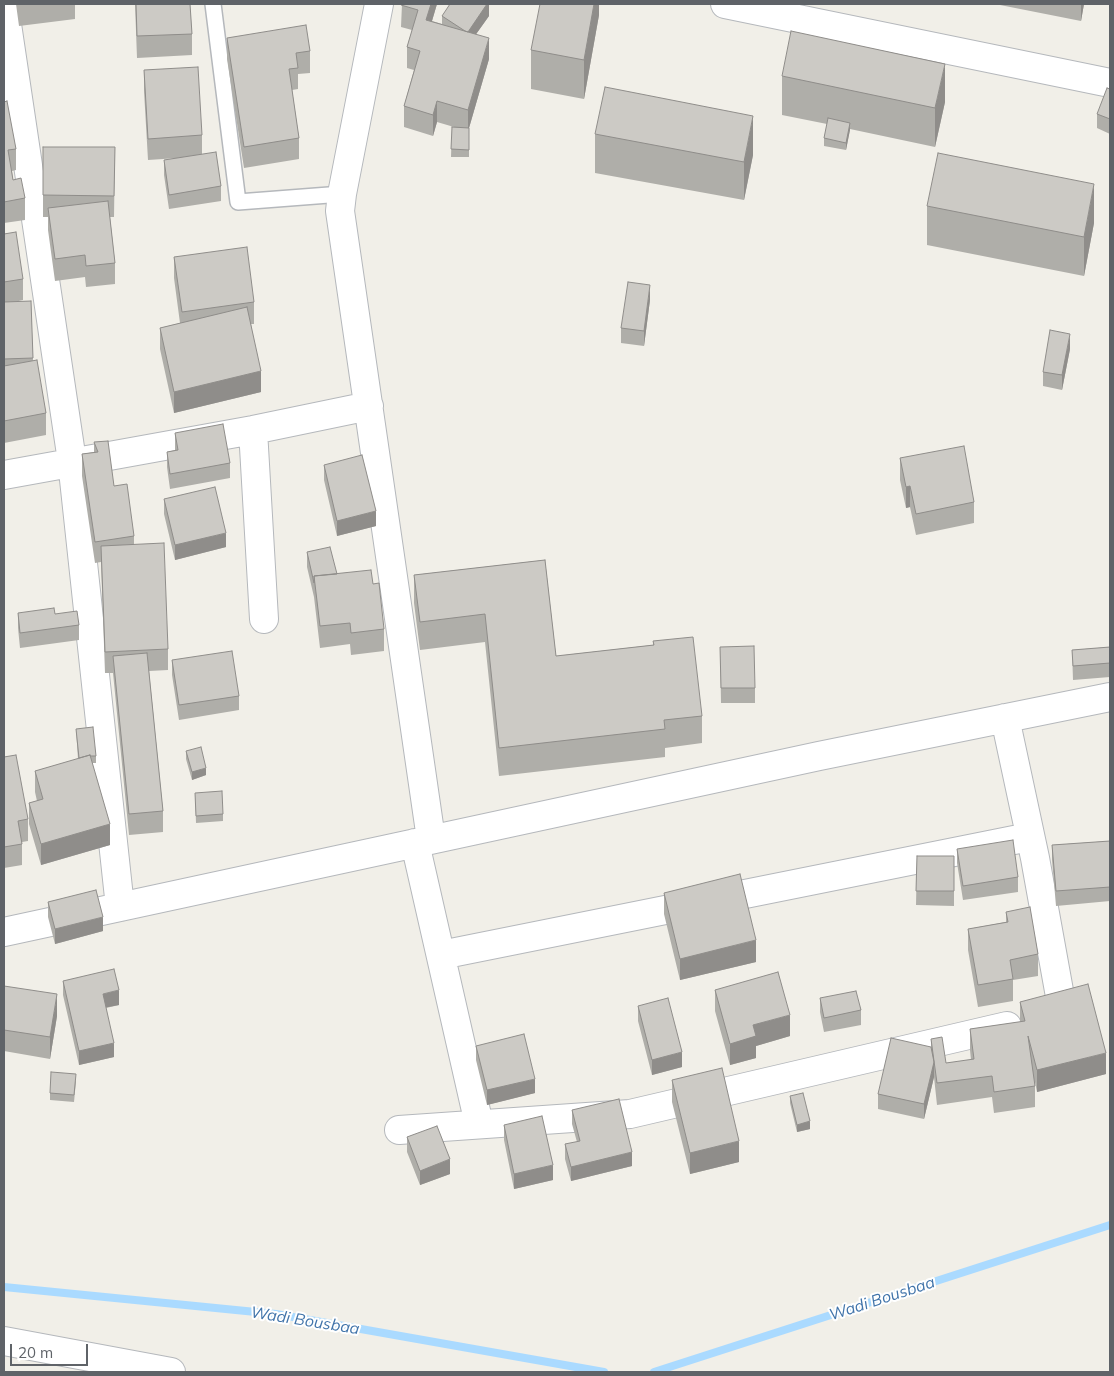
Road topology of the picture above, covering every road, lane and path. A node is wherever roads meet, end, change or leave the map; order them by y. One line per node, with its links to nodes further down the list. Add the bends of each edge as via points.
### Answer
1 (4, 4): 9 (street)
2 (213, 4): 6 (lane, via 238,202)
3 (379, 4): 6 (street)
4 (725, 4): 5 (street)
5 (1110, 83)
6 (342, 194): 7 (street, via 340,211)
7 (368, 406): 8 (street); 14 (street)
8 (252, 430): 9 (street); 11 (street)
9 (72, 462): 10 (street); 17 (street)
10 (4, 475)
11 (264, 618)
12 (1110, 697): 13 (street)
13 (1005, 718): 14 (street); 15 (street)
14 (423, 841): 17 (street); 19 (street)
15 (1032, 847): 16 (street); 19 (street); 20 (street, via 1063,1013 630,1114)
16 (1063, 854)
17 (120, 907): 18 (street)
18 (4, 932)
19 (441, 954): 20 (street)
20 (479, 1124): 21 (street)
21 (399, 1130)
22 (4, 1341): 23 (street)
23 (171, 1372)

